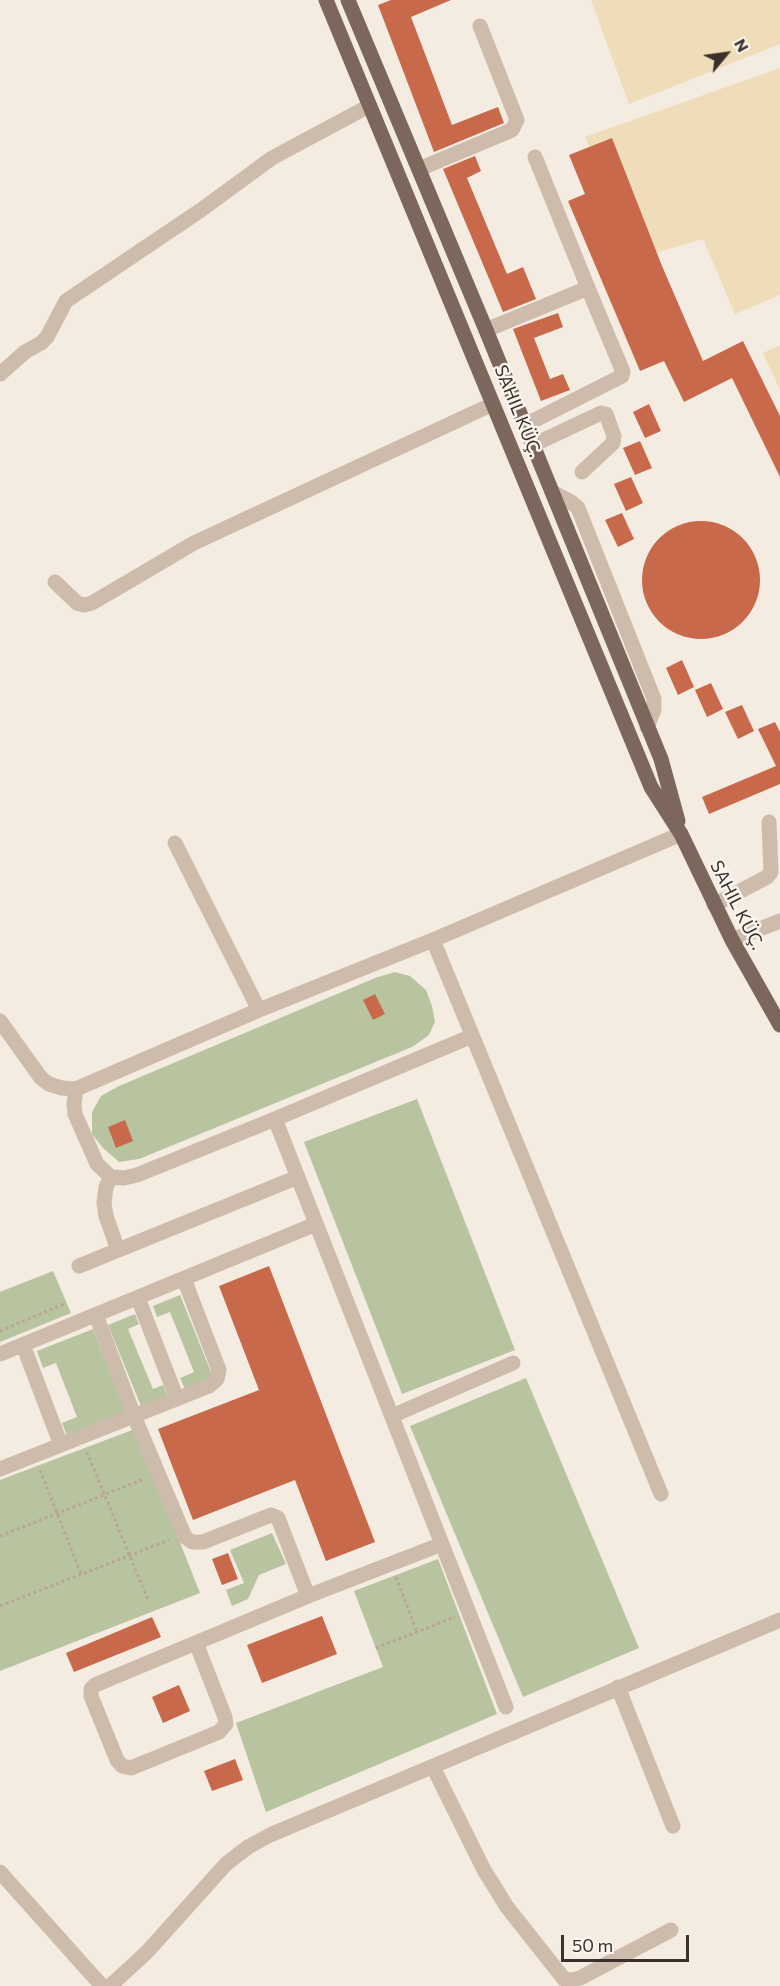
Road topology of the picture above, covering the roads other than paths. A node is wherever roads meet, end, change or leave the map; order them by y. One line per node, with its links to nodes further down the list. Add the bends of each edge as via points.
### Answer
1 (326, 0): 4 (main road, SAHIL KÜÇ.)
2 (348, 0): 6 (main road, SAHIL KÜÇ.)
3 (480, 26): 6 (street, via 517,120 512,130)
4 (369, 106): 9 (street, via 272,158 66,302 47,337); 10 (main road, SAHIL KÜÇ.)
5 (535, 157): 7 (street)
6 (419, 169): 8 (main road, SAHIL KÜÇ.)
7 (588, 288): 8 (street); 11 (street, via 622,376)
8 (486, 330): 11 (main road, SAHIL KÜÇ.)
9 (0, 374)
10 (494, 404): 14 (street, via 194,543 92,603 77,603); 16 (main road, SAHIL KÜÇ., via 642,767)
11 (525, 425): 12 (main road, SAHIL KÜÇ.)
12 (533, 445): 13 (street, via 606,414 613,443); 16 (main road, SAHIL KÜÇ., via 664,770)
13 (582, 472)
14 (55, 582)
15 (769, 822): 18 (street, via 771,872)
16 (681, 834): 18 (main road, SAHIL KÜÇ.); 20 (street)
17 (175, 843): 22 (street)
18 (714, 905): 21 (main road, SAHIL KÜÇ.)
19 (780, 921): 21 (street)
20 (433, 940): 22 (street); 25 (street)
21 (732, 940): 24 (main road, SAHIL KÜÇ.)
22 (259, 1010): 26 (street)
23 (0, 1021): 26 (street, via 41,1078 49,1084)
24 (780, 1024)
25 (472, 1036): 27 (street); 44 (street)
26 (76, 1089): 28 (street, via 75,1114 97,1164)
27 (275, 1119): 28 (street, via 137,1176); 29 (street)
28 (111, 1177): 31 (street, via 104,1203)
29 (298, 1177): 30 (street); 31 (street)
30 (316, 1224): 33 (street); 41 (street)
31 (118, 1250): 32 (street)
32 (79, 1266)
33 (184, 1279): 34 (street); 39 (street, via 219,1370 217,1380 209,1386)
34 (138, 1298): 35 (street); 39 (street)
35 (96, 1315): 36 (street); 40 (street)
36 (23, 1345): 37 (street); 42 (street)
37 (0, 1354)
38 (513, 1363): 41 (street)
39 (177, 1399): 40 (street)
40 (134, 1416): 42 (street); 46 (street, via 185,1537 203,1542 271,1515 278,1518)
41 (392, 1416): 45 (street)
42 (61, 1445): 43 (street)
43 (0, 1469)
44 (661, 1494)
45 (442, 1544): 46 (street); 50 (street)
46 (308, 1596): 48 (street)
47 (780, 1620): 49 (street)
48 (196, 1643): 48 (street, via 91,1689 122,1766 131,1768 219,1732 226,1724)
49 (618, 1687): 51 (street); 52 (street)
50 (506, 1707)
51 (433, 1767): 54 (street, via 484,1870 564,1979 580,1978); 56 (street, via 248,1847 226,1864 147,1953)
52 (673, 1826)
53 (0, 1872): 55 (street)
54 (671, 1930)
55 (102, 1986)
56 (110, 1986)

